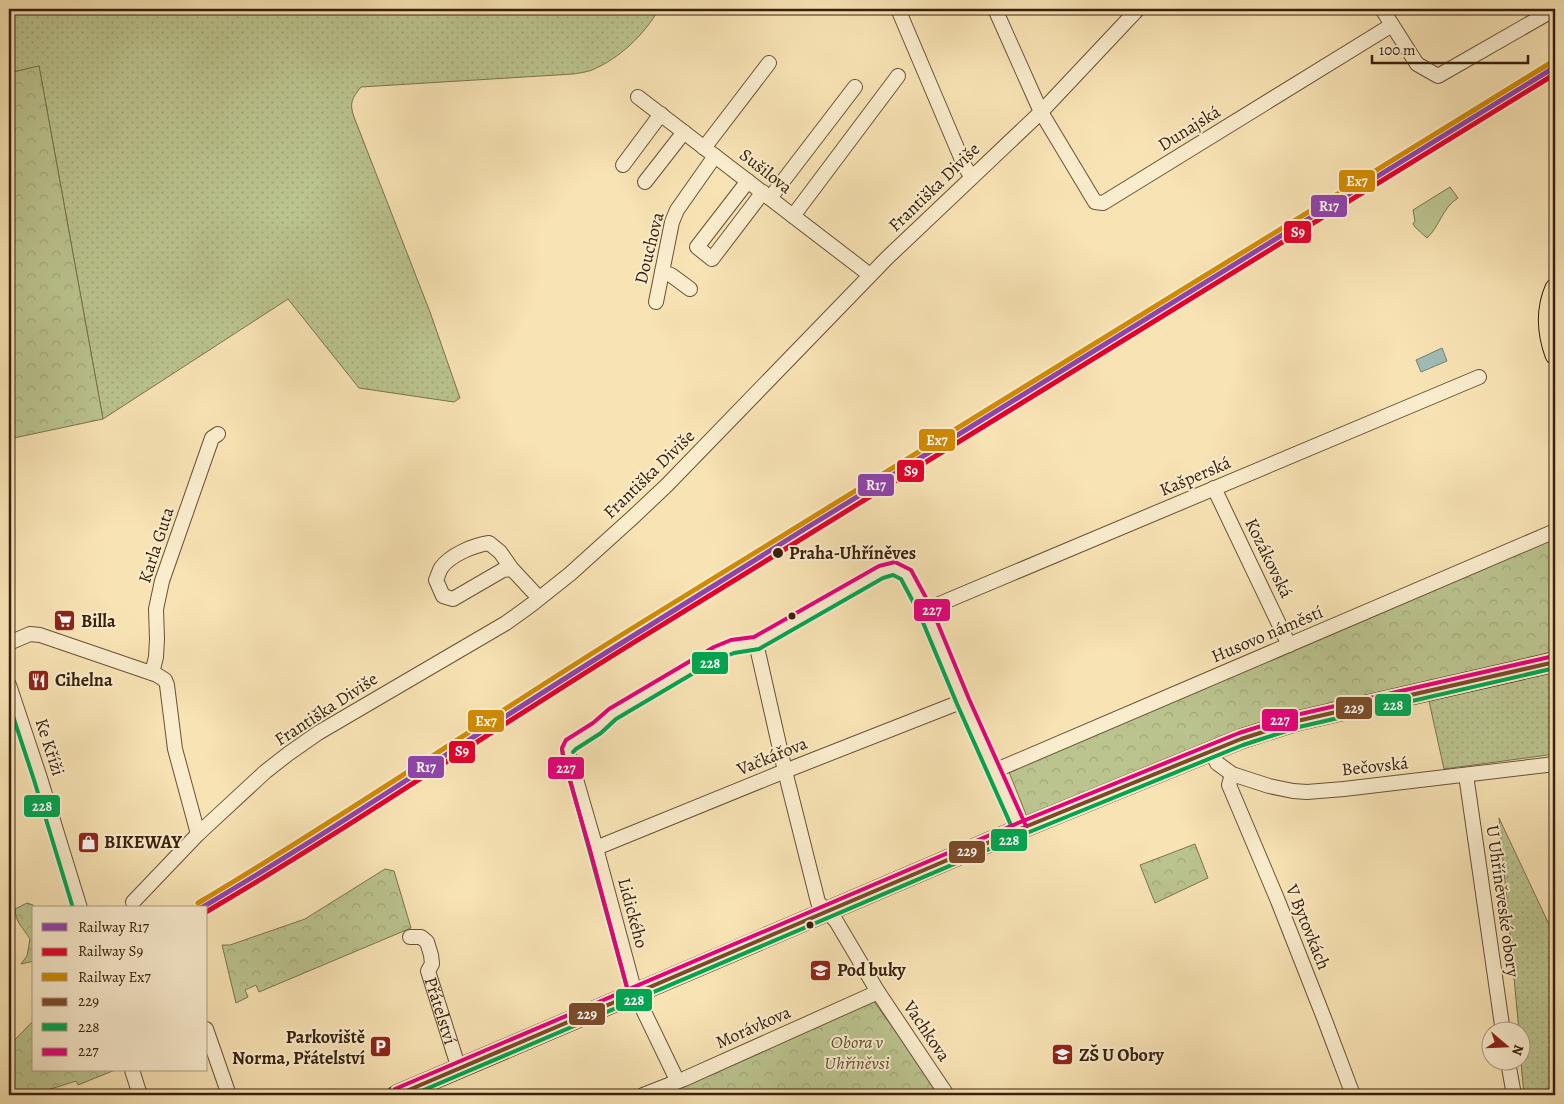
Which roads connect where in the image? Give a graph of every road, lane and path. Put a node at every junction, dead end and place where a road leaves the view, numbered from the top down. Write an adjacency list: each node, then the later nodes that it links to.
1 (898, 9): 16 (street)
2 (995, 9): 11 (street)
3 (1138, 9): 11 (street, Františka Diviše)
4 (1382, 9): 6 (street)
5 (1555, 9): 6 (street)
6 (1392, 25): 11 (street, Dunajská)
7 (769, 63): 14 (street)
8 (898, 76): 20 (street)
9 (855, 87): 19 (street)
10 (638, 97): 12 (street, Sušilova)
11 (1041, 112): 16 (street, Františka Diviše)
12 (661, 114): 13 (street, Sušilova); 15 (street)
13 (684, 132): 14 (street, Sušilova); 18 (street)
14 (710, 152): 17 (street, Sušilova); 21 (street, Douchova)
15 (623, 165)
16 (972, 177): 22 (street, Františka Diviše)
17 (748, 181): 19 (street, Sušilova); 19 (street)
18 (645, 182)
19 (766, 195): 20 (street, Sušilova)
20 (793, 216): 22 (street, Sušilova)
21 (662, 272): 24 (street); 25 (street, Douchova)
22 (870, 275): 32 (street, Františka Diviše)
23 (1555, 288): 26 (main road)
24 (690, 289)
25 (656, 302)
26 (1554, 350)
27 (1479, 376): 29 (street, Kašperská)
28 (218, 434): 38 (street, Karla Guta)
29 (1214, 488): 33 (street, Kašperská); 36 (street, Kozákovská)
30 (1555, 531): 36 (street, Husovo náměstí)
31 (512, 569): 31 (street); 32 (street)
32 (540, 598): 48 (street, Františka Diviše)
33 (925, 610): 35 (street); 40 (street)
34 (9, 643): 38 (street)
35 (756, 643): 43 (street, Vachkova); 49 (street, Lidického)
36 (1289, 645): 44 (street, Husovo náměstí)
37 (1555, 662): 41 (main road, Přátelství)
38 (152, 673): 48 (street)
39 (9, 685): 51 (street, Ke Kříži)
40 (963, 701): 43 (street, Vačkářova); 44 (street)
41 (1212, 751): 45 (street, Bečovská); 47 (main road, Přátelství)
42 (1555, 764): 46 (street, Bečovská)
43 (785, 771): 49 (street, Vačkářova); 52 (street, Vachkova)
44 (994, 771): 47 (street)
45 (1232, 774): 46 (street, Bečovská); 62 (street, V Bytovkách)
46 (1466, 775): 56 (street, U Uhříněveské obory)
47 (1020, 828): 52 (main road, Přátelství)
48 (198, 834): 50 (street, Františka Diviše)
49 (596, 848): 55 (street, Lidického)
50 (133, 902)
51 (79, 906)
52 (827, 911): 54 (street, Vachkova); 55 (main road, Přátelství)
53 (410, 937): 58 (street, Přátelství)
54 (878, 992): 61 (street, Morávkova); 67 (street, Vachkova)
55 (635, 993): 58 (main road, Přátelství); 61 (street, Lidického)
56 (1503, 1022)
57 (208, 1035): 64 (street)
58 (459, 1069): 65 (main road, Přátelství)
59 (133, 1072): 63 (street)
60 (1510, 1072): 68 (street)
61 (677, 1080): 66 (street, Morávkova)
62 (1349, 1094)
63 (140, 1095)
64 (229, 1095)
65 (397, 1095)
66 (643, 1095)
67 (947, 1095)
68 (1514, 1095)

